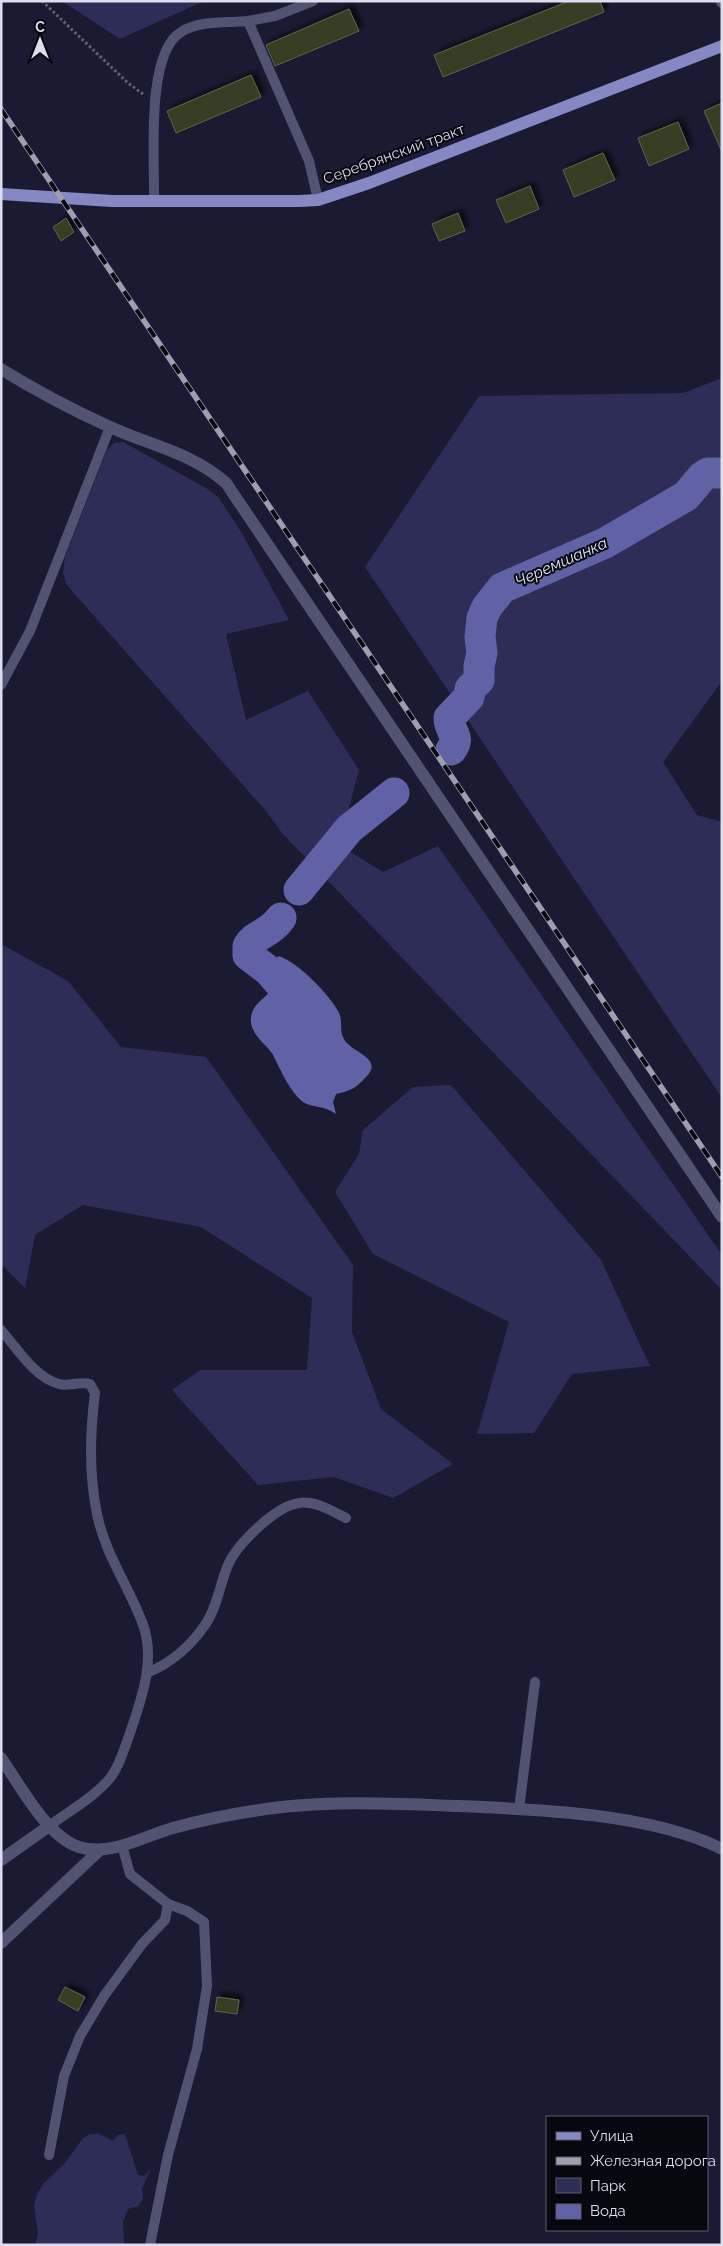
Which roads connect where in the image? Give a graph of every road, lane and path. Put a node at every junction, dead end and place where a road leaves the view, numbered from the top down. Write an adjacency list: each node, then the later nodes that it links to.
1 (42, 1): 5 (path)
2 (313, 1): 3 (lane)
3 (248, 21): 5 (lane); 7 (lane)
4 (722, 46): 7 (main road, Серебрянский тракт)
5 (156, 103): 8 (lane)
6 (1, 194): 8 (main road, Серебрянский тракт)
7 (318, 200): 8 (main road, Серебрянский тракт)
8 (154, 201)
9 (1, 370): 10 (street)
10 (110, 427): 11 (lane); 12 (street)
11 (1, 684)
12 (722, 1217)
13 (1, 1330): 15 (lane)
14 (346, 1518): 15 (lane)
15 (147, 1673): 19 (lane)
16 (535, 1682): 18 (lane)
17 (1, 1758): 19 (street)
18 (519, 1809): 20 (street); 22 (street)
19 (49, 1826): 21 (street); 23 (street)
20 (122, 1845): 21 (street); 24 (lane)
21 (101, 1849): 25 (street)
22 (722, 1849)
23 (1, 1860)
24 (168, 1904): 26 (lane); 27 (lane)
25 (1, 1943)
26 (49, 2155)
27 (150, 2245)

